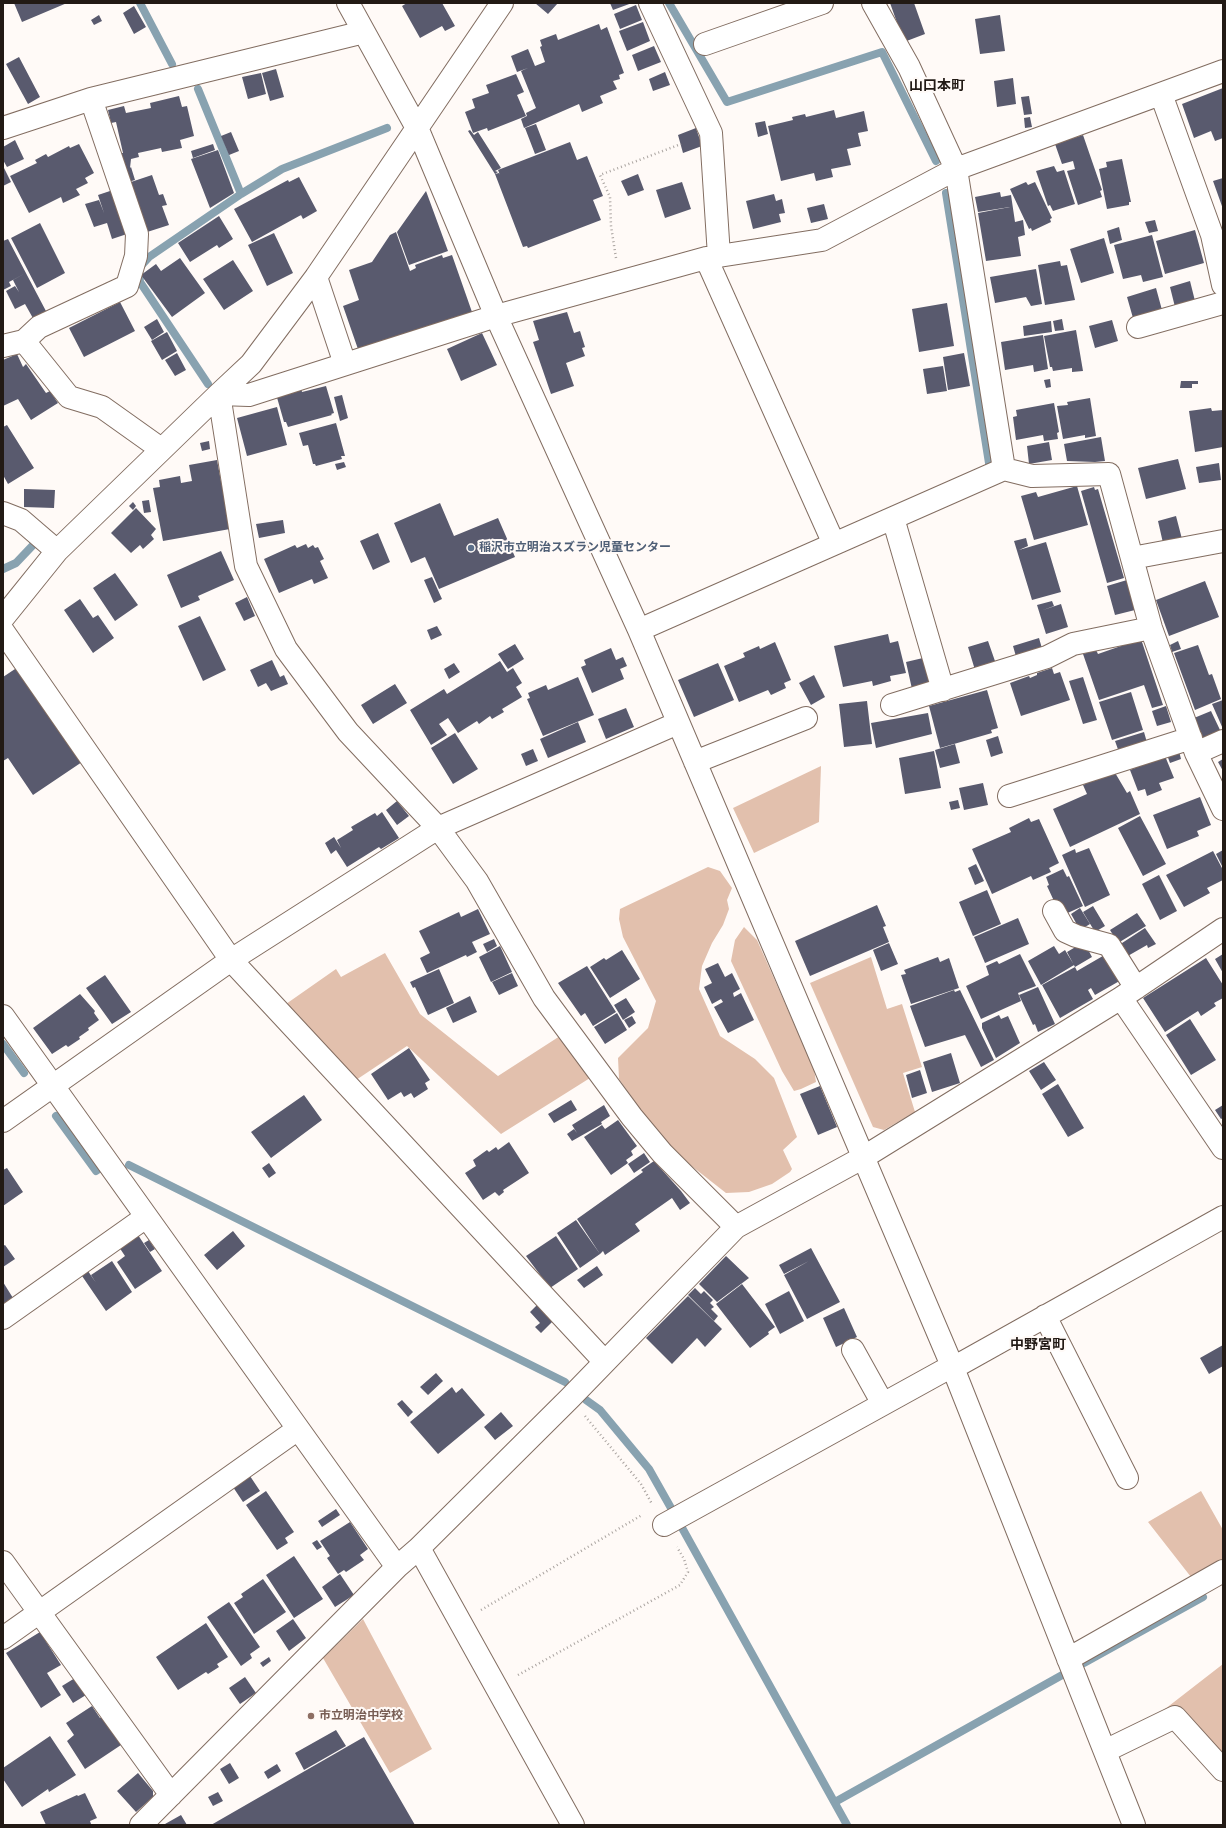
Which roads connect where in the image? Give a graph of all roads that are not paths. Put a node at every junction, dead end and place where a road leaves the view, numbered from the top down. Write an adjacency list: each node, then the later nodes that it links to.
1 (348, 3): 6 (street)
2 (502, 3): 12 (street)
3 (650, 3): 14 (street)
4 (822, 3): 7 (street)
5 (873, 3): 13 (street)
6 (364, 32): 10 (street); 12 (street)
7 (705, 44)
8 (1223, 71): 9 (street)
9 (1161, 94): 13 (street); 16 (street)
10 (90, 99): 11 (street); 20 (street)
11 (3, 128)
12 (418, 130): 15 (street); 18 (street)
13 (956, 169): 14 (street); 25 (street)
14 (712, 257): 18 (street); 29 (street)
15 (316, 278): 22 (street); 23 (street)
16 (1223, 285)
17 (1223, 303): 19 (street)
18 (496, 316): 22 (street); 34 (street)
19 (1138, 327)
20 (24, 341): 21 (street); 24 (street)
21 (3, 346)
22 (345, 364): 23 (street)
23 (218, 394): 24 (street); 45 (street)
24 (161, 449): 30 (street)
25 (1004, 469): 27 (street); 31 (street)
26 (3, 513): 30 (street)
27 (892, 518): 29 (street); 36 (street)
28 (1223, 541): 31 (street)
29 (834, 544): 34 (street)
30 (57, 551): 32 (street)
31 (1132, 558): 33 (street)
32 (3, 618)
33 (1151, 628): 36 (street); 41 (street)
34 (638, 630): 39 (street)
35 (3, 631): 48 (street)
36 (943, 690): 37 (street)
37 (892, 704)
38 (806, 718): 42 (street)
39 (678, 723): 42 (street); 45 (street)
40 (1223, 741): 41 (street)
41 (1193, 746): 43 (street); 44 (street)
42 (695, 762): 54 (street)
43 (1008, 796)
44 (1223, 809)
45 (438, 828): 48 (street); 57 (street)
46 (1054, 911): 49 (street)
47 (1223, 929): 49 (street)
48 (231, 960): 51 (street); 61 (street)
49 (1128, 993): 53 (street); 54 (street)
50 (3, 1016): 51 (street)
51 (53, 1086): 52 (street); 55 (street)
52 (3, 1121)
53 (1223, 1148)
54 (864, 1157): 57 (street); 62 (street)
55 (146, 1217): 59 (street); 64 (street)
56 (1223, 1217): 58 (street)
57 (736, 1227): 61 (street)
58 (1046, 1316): 62 (street); 65 (street)
59 (3, 1318)
60 (853, 1350): 63 (street)
61 (605, 1362): 67 (street)
62 (952, 1367): 63 (street); 73 (street)
63 (883, 1404): 66 (street)
64 (298, 1429): 69 (street); 71 (street)
65 (1127, 1478)
66 (659, 1516)
67 (419, 1548): 69 (street); 78 (street)
68 (3, 1562): 71 (street)
69 (397, 1567): 76 (street)
70 (1220, 1580): 73 (street)
71 (40, 1612): 72 (street); 76 (street)
72 (3, 1638)
73 (1068, 1659): 74 (street)
74 (1105, 1751): 75 (street); 79 (street)
75 (1223, 1770)
76 (171, 1795): 77 (street)
77 (141, 1825)
78 (573, 1825)
79 (1134, 1825)

